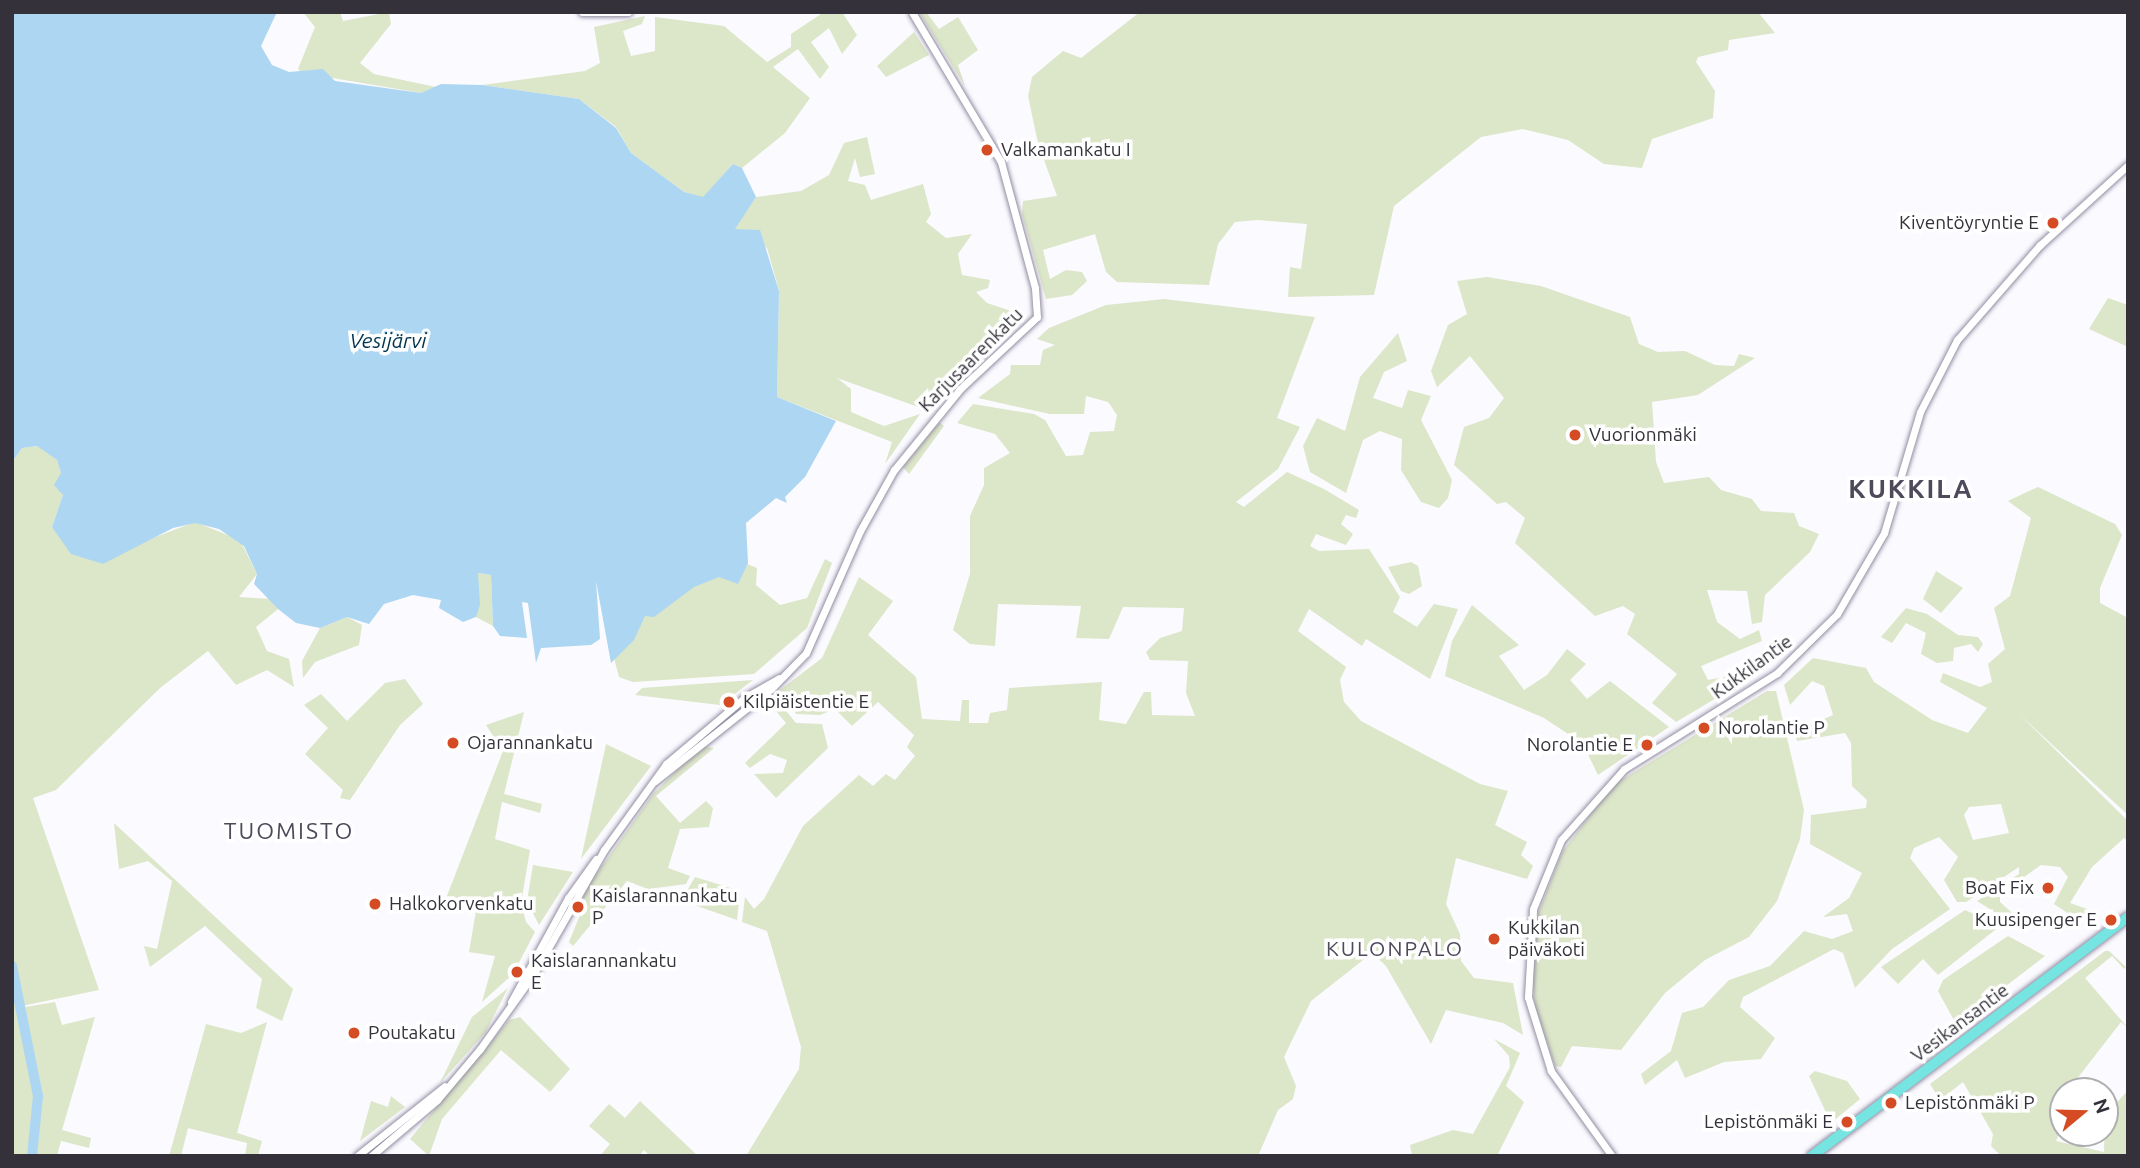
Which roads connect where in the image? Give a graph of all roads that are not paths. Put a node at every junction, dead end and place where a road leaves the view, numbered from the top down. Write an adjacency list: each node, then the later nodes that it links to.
1 (582, 12): 2 (street)
2 (628, 12)
3 (912, 12): 6 (street, Karjusaarenkatu)
4 (2128, 165): 9 (street, Kukkilantie)
5 (2128, 918): 10 (highway, Vesikansantie)
6 (456, 1077): 7 (street, Karjusaarenkatu); 8 (street, Karjusaarenkatu)
7 (357, 1156)
8 (371, 1156)
9 (1612, 1156)
10 (1812, 1156)

